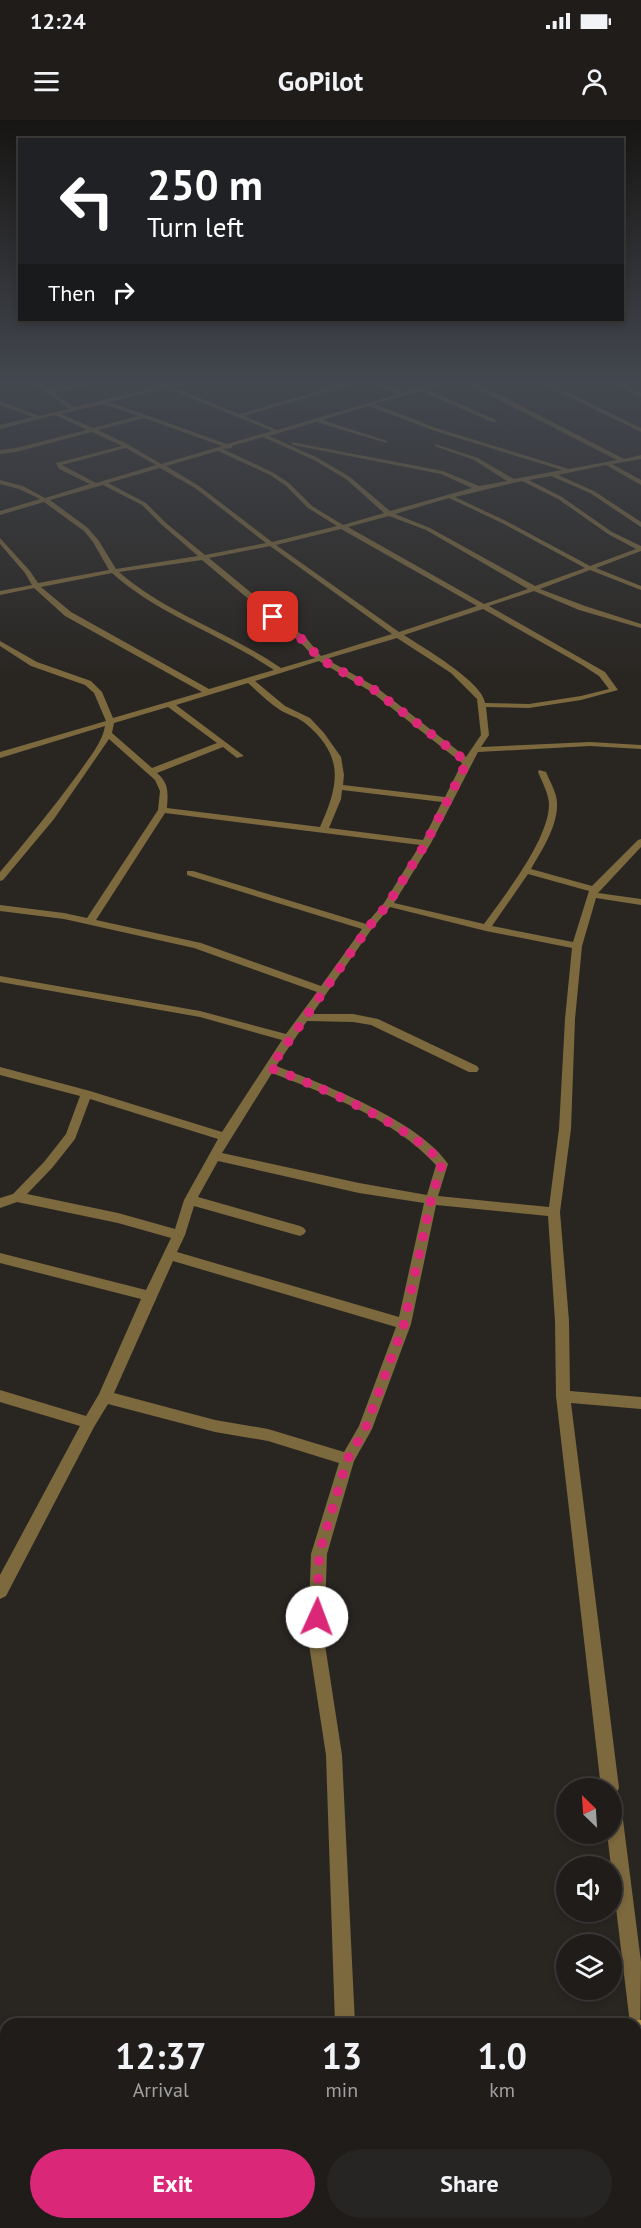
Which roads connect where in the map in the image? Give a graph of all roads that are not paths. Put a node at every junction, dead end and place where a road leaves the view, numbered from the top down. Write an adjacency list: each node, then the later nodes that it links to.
1 (85, 479): 14 (street)
2 (112, 479): 13 (street)
3 (184, 479): 23 (street)
4 (280, 479): 21 (street)
5 (350, 479): 19 (street)
6 (459, 479): 15 (street)
7 (509, 479): 11 (street)
8 (520, 479): 11 (street)
9 (522, 479): 24 (street)
10 (564, 479): 20 (street)
11 (512, 481): 15 (street)
12 (0, 482): 17 (street)
13 (102, 482): 14 (street); 25 (street)
14 (94, 484): 17 (street)
15 (478, 488): 16 (street)
16 (449, 496): 19 (street); 26 (street)
17 (43, 501): 18 (street); 27 (street)
18 (0, 513)
19 (388, 513): 21 (street); 30 (street)
20 (641, 525)
21 (342, 527): 23 (street); 32 (street)
22 (0, 540): 28 (street)
23 (271, 544): 25 (street); 34 (street)
24 (641, 549): 26 (street)
25 (206, 557): 27 (street); 36 (street)
26 (590, 568): 29 (street); 30 (street)
27 (113, 571): 28 (street); 37 (street)
28 (37, 587): 31 (street); 39 (street)
29 (641, 588)
30 (534, 589): 32 (street); 33 (street)
31 (0, 593)
32 (480, 606): 34 (street); 41 (street)
33 (641, 626)
34 (398, 635): 36 (street); 41 (street)
35 (0, 643): 42 (street)
36 (320, 659): 37 (street); 49 (street)
37 (280, 671): 38 (street)
38 (249, 681): 39 (street); 52 (street)
39 (208, 692): 40 (street)
40 (171, 705): 42 (street); 44 (street)
41 (482, 705): 46 (street)
42 (110, 722): 43 (street); 47 (street)
43 (108, 734): 50 (street); 60 (street)
44 (223, 744): 48 (street); 50 (street)
45 (641, 747): 46 (street)
46 (475, 750): 49 (street)
47 (0, 755)
48 (240, 756)
49 (467, 762): 53 (street)
50 (153, 771): 54 (street)
51 (542, 772): 58 (street)
52 (339, 787): 53 (street); 55 (street)
53 (450, 800): 57 (street)
54 (162, 810): 55 (street); 65 (street)
55 (324, 829): 57 (street)
56 (641, 842): 61 (street)
57 (426, 843): 63 (street)
58 (525, 870): 61 (street); 67 (street)
59 (190, 873): 66 (street)
60 (0, 878)
61 (593, 892): 62 (street); 68 (street)
62 (641, 902)
63 (388, 904): 66 (street); 67 (street)
64 (0, 908): 65 (street)
65 (90, 921): 70 (street)
66 (368, 928): 70 (street)
67 (486, 928): 68 (street)
68 (577, 946): 83 (street)
69 (0, 979): 72 (street)
70 (324, 991): 71 (street)
71 (305, 1017): 72 (street); 74 (street)
72 (289, 1038): 73 (street)
73 (270, 1068): 77 (street); 81 (street)
74 (473, 1069)
75 (0, 1071): 76 (street)
76 (86, 1094): 77 (street); 79 (street)
77 (225, 1137): 78 (street)
78 (215, 1156): 80 (street); 81 (street)
79 (18, 1197): 82 (street); 85 (street)
80 (190, 1200): 84 (street); 85 (street)
81 (431, 1200): 83 (street); 89 (street)
82 (0, 1203)
83 (554, 1212): 91 (street)
84 (300, 1231)
85 (178, 1235): 86 (street)
86 (169, 1255): 88 (street); 89 (street)
87 (0, 1258): 88 (street)
88 (148, 1296): 92 (street)
89 (404, 1324): 95 (street)
90 (0, 1396): 94 (street)
91 (562, 1396): 93 (street); 97 (street)
92 (105, 1397): 94 (street); 95 (street)
93 (641, 1403)
94 (89, 1423): 96 (street)
95 (347, 1460): 99 (street)
96 (3, 1581)
97 (609, 1778)
98 (617, 1844): 100 (street)
99 (345, 2018)
100 (638, 2018)

